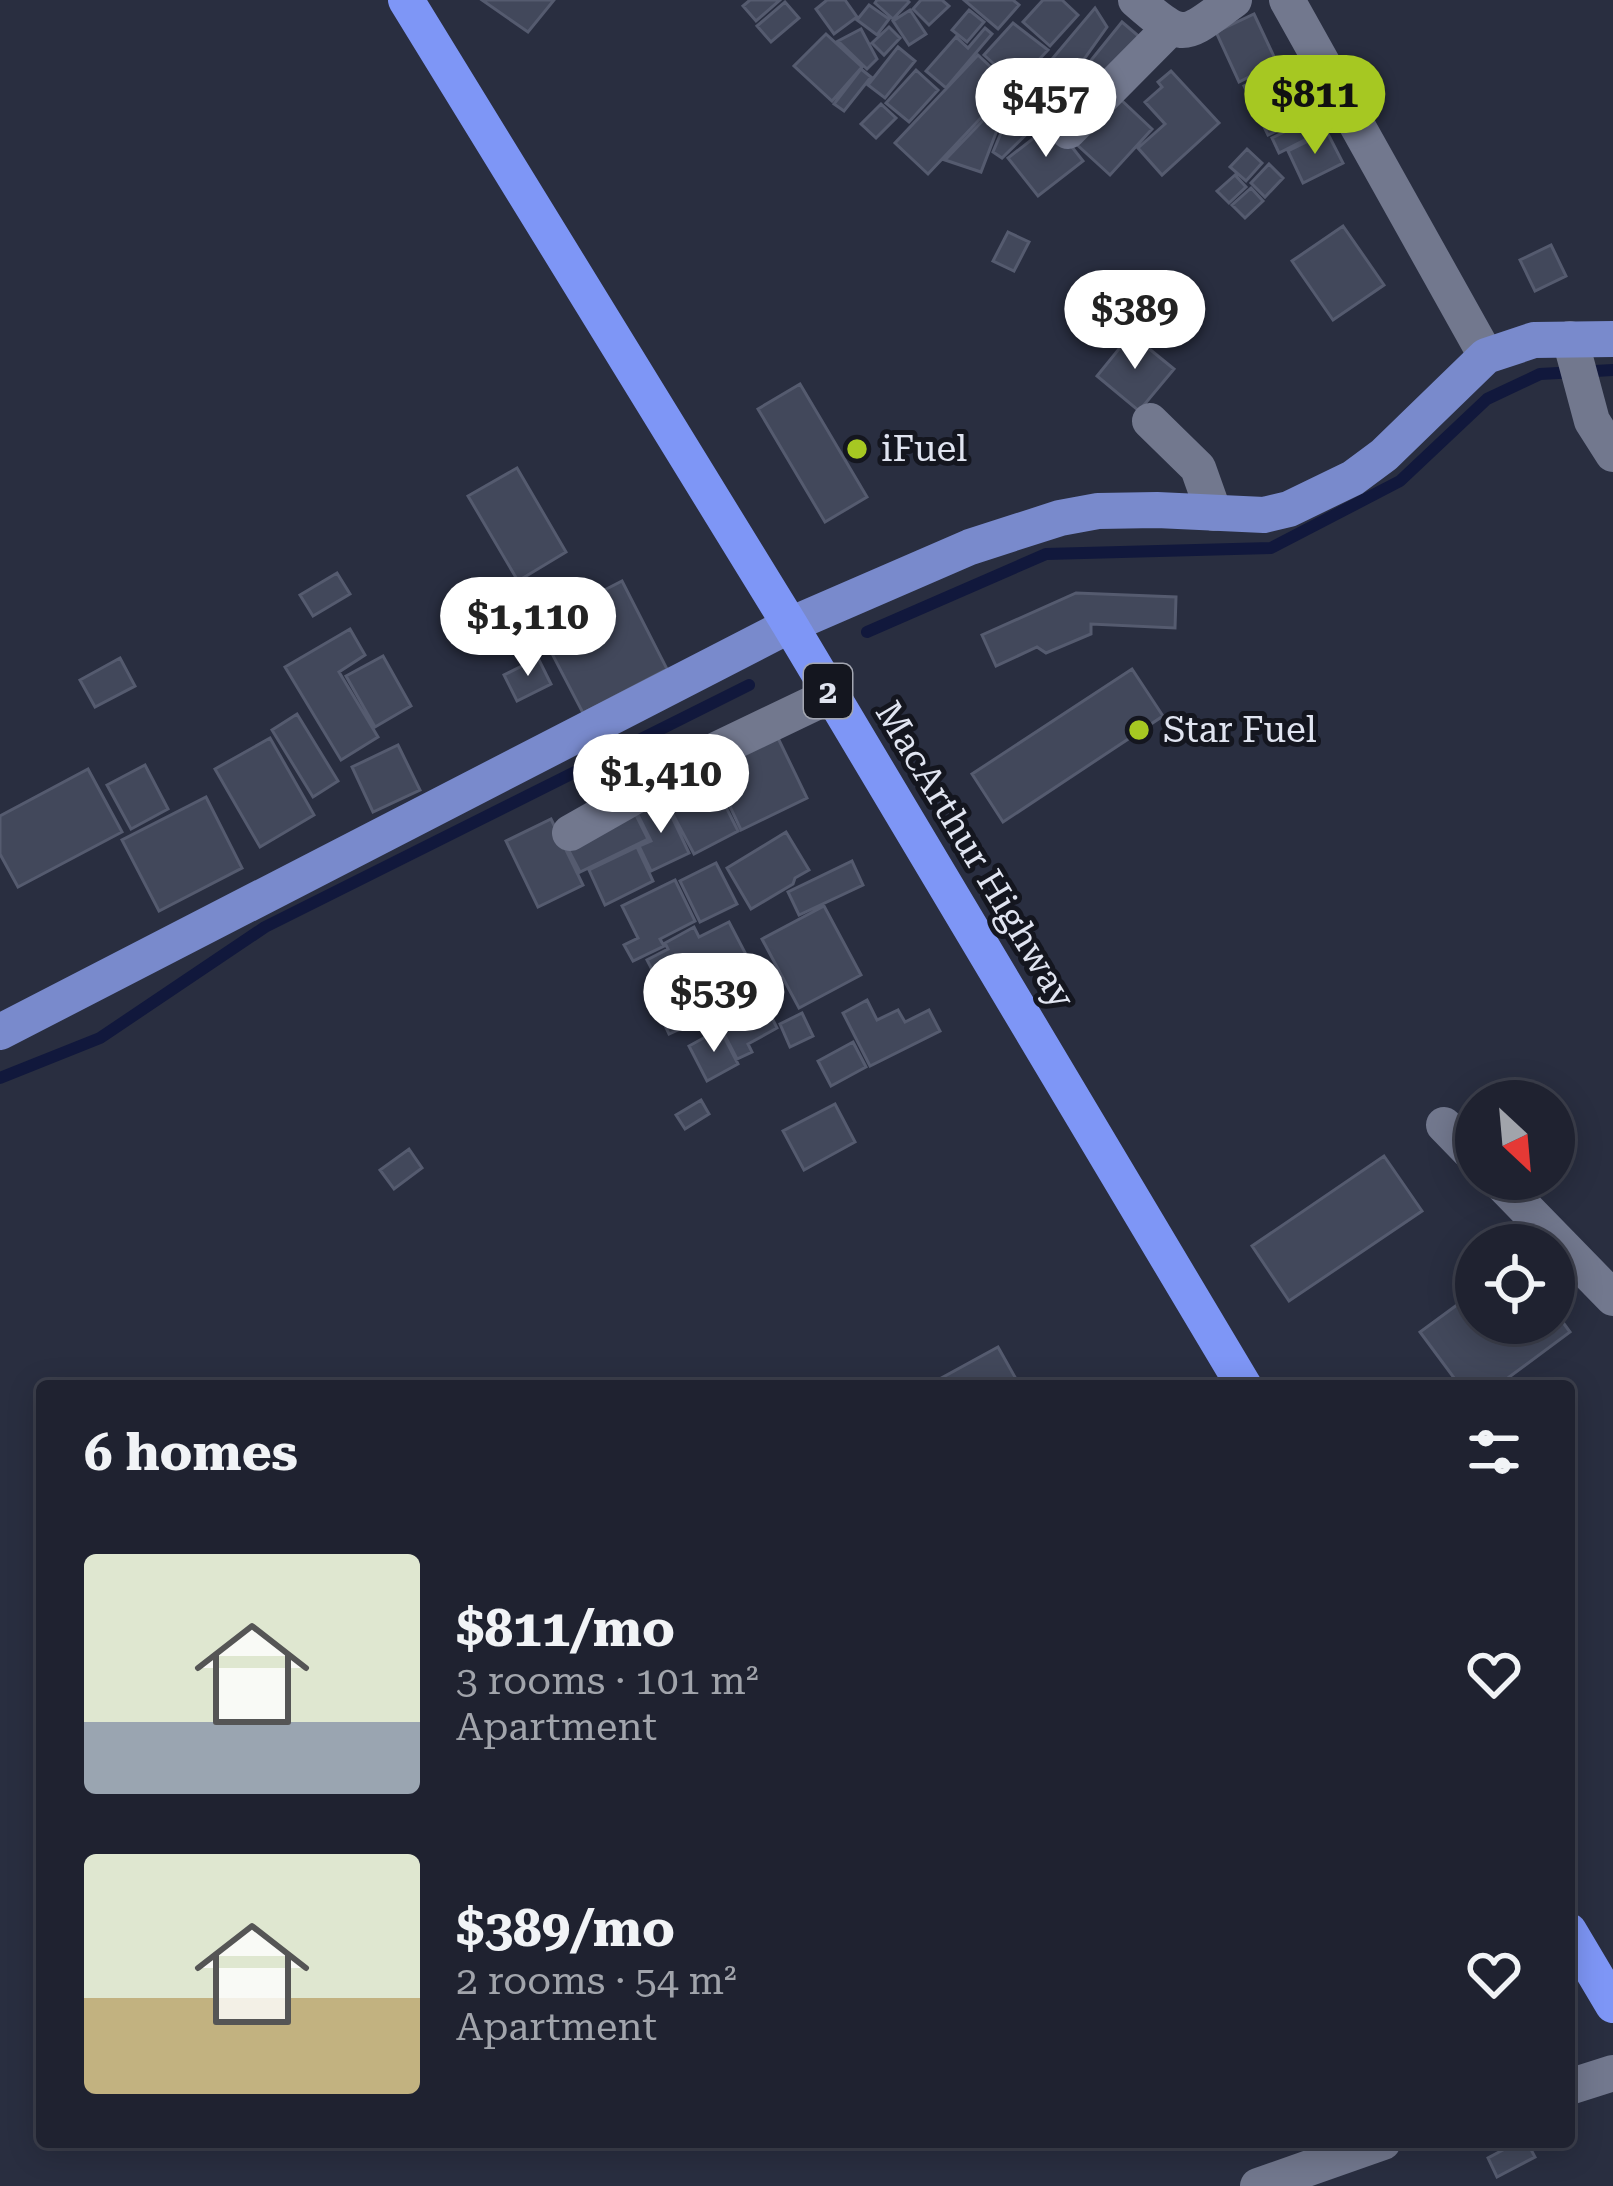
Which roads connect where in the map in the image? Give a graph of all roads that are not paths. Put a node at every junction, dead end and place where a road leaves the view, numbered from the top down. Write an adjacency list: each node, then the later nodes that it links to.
1 (406, 0): 13 (highway, MacArthur Highway / 2)
2 (1136, 0): 5 (street)
3 (1234, 0): 5 (street)
4 (1288, 0): 8 (street)
5 (1169, 29): 6 (street)
6 (1068, 131)
7 (1613, 339): 9 (main road)
8 (1486, 356): 9 (main road); 12 (main road)
9 (1575, 360): 11 (street)
10 (1150, 421): 12 (street)
11 (1613, 454)
12 (1214, 514): 13 (main road)
13 (790, 625): 14 (highway, MacArthur Highway / 2); 16 (main road)
14 (831, 695): 15 (street); 21 (highway, MacArthur Highway / 2)
15 (570, 833)
16 (0, 1032)
17 (1444, 1125): 18 (street)
18 (1455, 1136)
19 (1517, 1200): 20 (street)
20 (1613, 1298)
21 (1240, 1380)
22 (1575, 1941): 23 (highway)
23 (1613, 2005)
24 (1613, 2073): 25 (street)
25 (1575, 2085)
26 (1366, 2148): 27 (street)
27 (1258, 2186)

